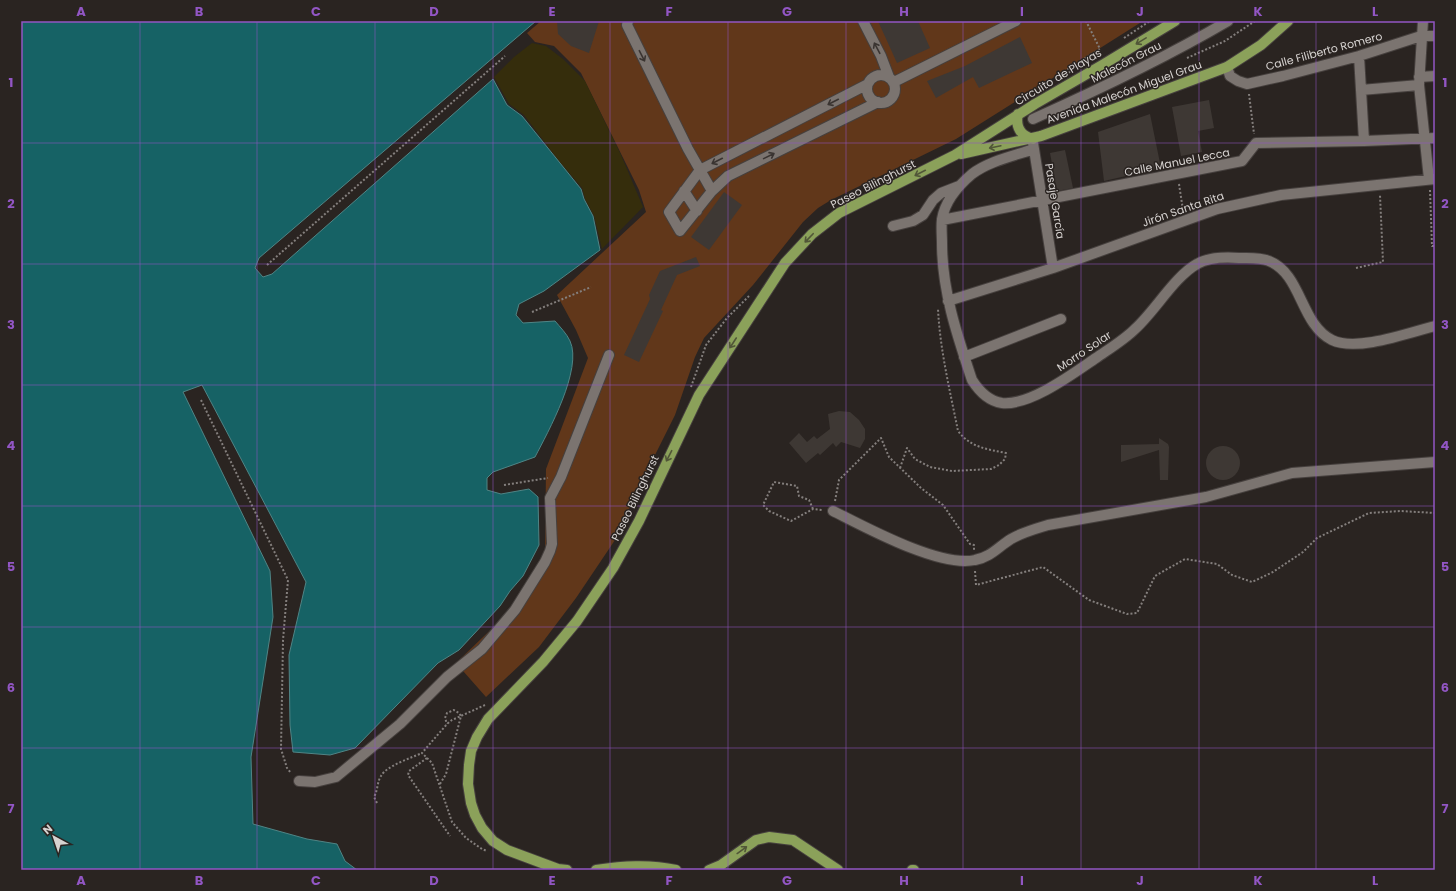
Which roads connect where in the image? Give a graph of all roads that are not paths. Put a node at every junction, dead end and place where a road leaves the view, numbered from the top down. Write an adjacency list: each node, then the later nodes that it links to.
1 (628, 21): 25 (street, one-way to 25)
2 (863, 21): 13 (street, one-way to 2)
3 (1016, 21): 13 (street)
4 (1175, 21): 18 (main road, Circuito de Playas, one-way to 18)
5 (1228, 21): 19 (street, Malecón Grau)
6 (1288, 21): 11 (main road, Avenida Malecón Miguel Grau)
7 (1423, 21): 8 (street)
8 (1421, 36): 9 (street, Calle Filiberto Romero); 10 (street, Calle Filiberto Romero); 14 (street)
9 (1435, 36)
10 (1359, 56): 11 (street, Calle Filiberto Romero); 16 (street)
11 (1227, 67): 20 (main road, Avenida Malecón Miguel Grau)
12 (1435, 76): 14 (street)
13 (891, 79): 15 (street); 17 (street)
14 (1419, 81): 16 (street); 21 (street)
15 (868, 84): 17 (street); 25 (street, one-way to 25)
16 (1361, 90): 22 (street)
17 (878, 102): 29 (street, one-way to 17)
18 (1018, 114): 20 (main road); 24 (main road, Circuito de Playas)
19 (1033, 119)
20 (1033, 139): 23 (street, Pasaje García); 24 (main road, Avenida Malecón Miguel Grau, one-way to 24)
21 (1430, 139): 22 (street); 26 (street)
22 (1364, 142): 30 (street, Calle Manuel Lecca)
23 (1034, 149): 27 (street, Morro Solar); 30 (street, Pasaje García)
24 (955, 155): 43 (main road, Paseo Bilinghurst, one-way to 43)
25 (700, 170): 28 (street); 29 (street)
26 (1432, 179): 34 (street, Jirón Santa Rita)
27 (960, 185): 32 (street, Morro Solar); 33 (street)
28 (684, 191): 31 (street); 31 (street)
29 (712, 191): 31 (street)
30 (1042, 200): 32 (street, Calle Manuel Lecca); 34 (street, Pasaje García)
31 (697, 211)
32 (942, 220): 35 (street, Morro Solar)
33 (893, 226)
34 (1053, 268): 35 (street, Jirón Santa Rita)
35 (943, 302): 39 (street, Morro Solar)
36 (1061, 319): 39 (street)
37 (1435, 326): 39 (street, Morro Solar)
38 (609, 355): 42 (street)
39 (964, 357)
40 (1435, 462): 41 (street)
41 (833, 511)
42 (299, 781)
43 (567, 870)
44 (596, 870): 45 (main road)
45 (676, 870)
46 (709, 870): 47 (main road, one-way to 47)
47 (838, 870)

